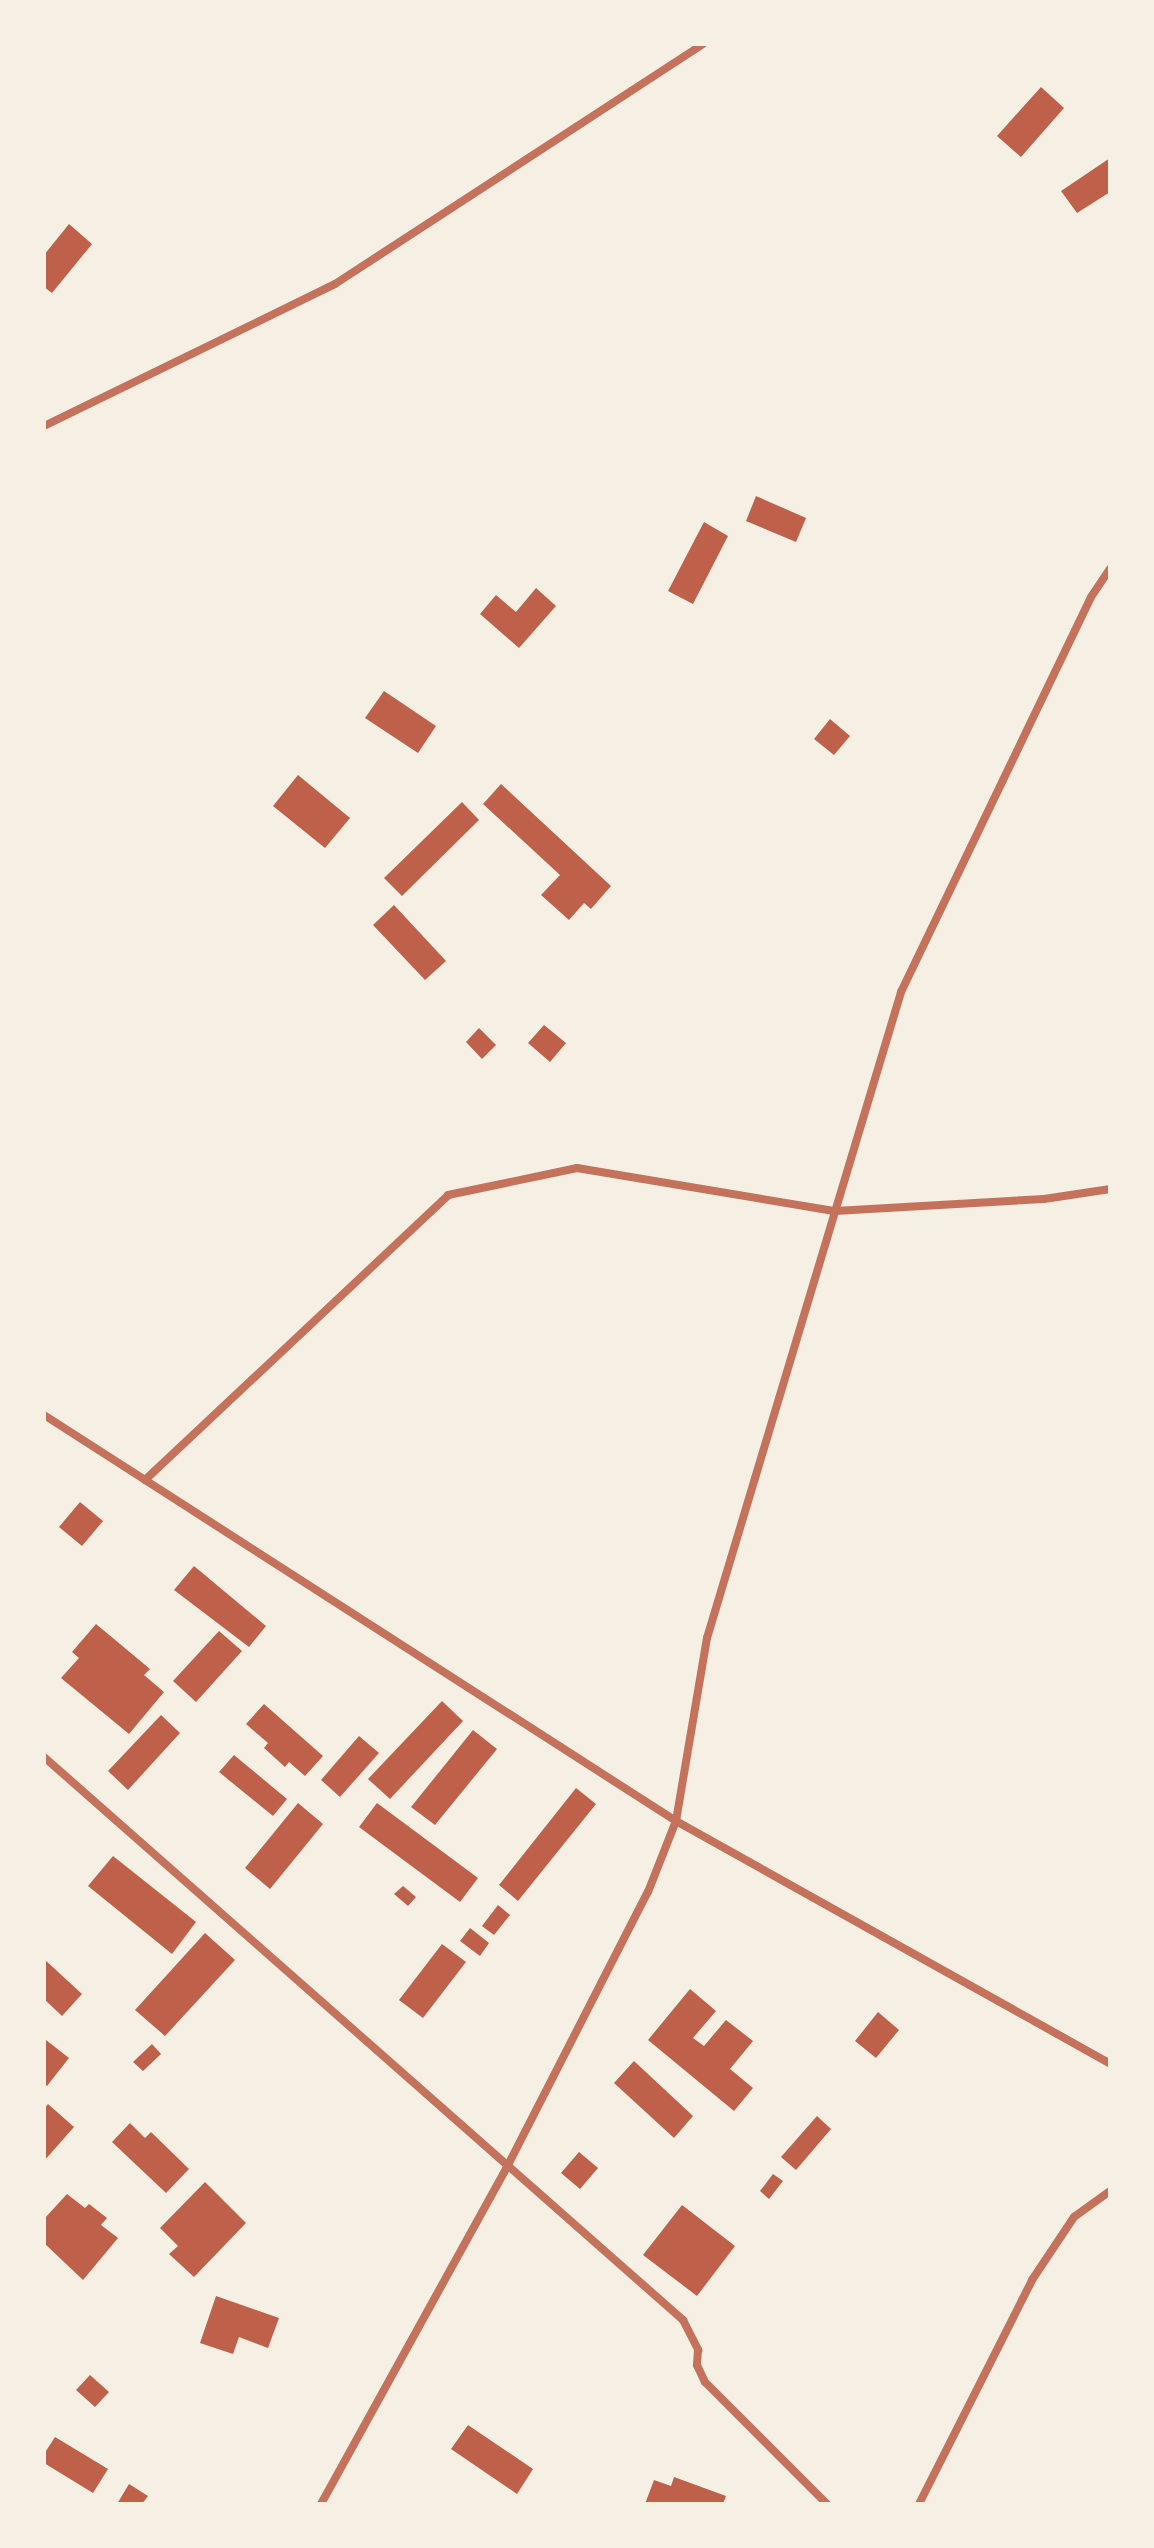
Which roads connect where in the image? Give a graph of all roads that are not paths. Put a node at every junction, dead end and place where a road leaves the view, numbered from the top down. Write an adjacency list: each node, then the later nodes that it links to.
1 (703, 44): 2 (street)
2 (44, 426)
3 (1110, 569): 5 (street)
4 (1110, 1189): 5 (street)
5 (835, 1211): 7 (street); 9 (street)
6 (44, 1415): 7 (street)
7 (145, 1480): 9 (street)
8 (44, 1757): 11 (street)
9 (676, 1821): 10 (street); 11 (street)
10 (1110, 2064)
11 (507, 2167): 13 (street); 14 (street)
12 (1110, 2191): 15 (street)
13 (321, 2504)
14 (827, 2504)
15 (919, 2504)

